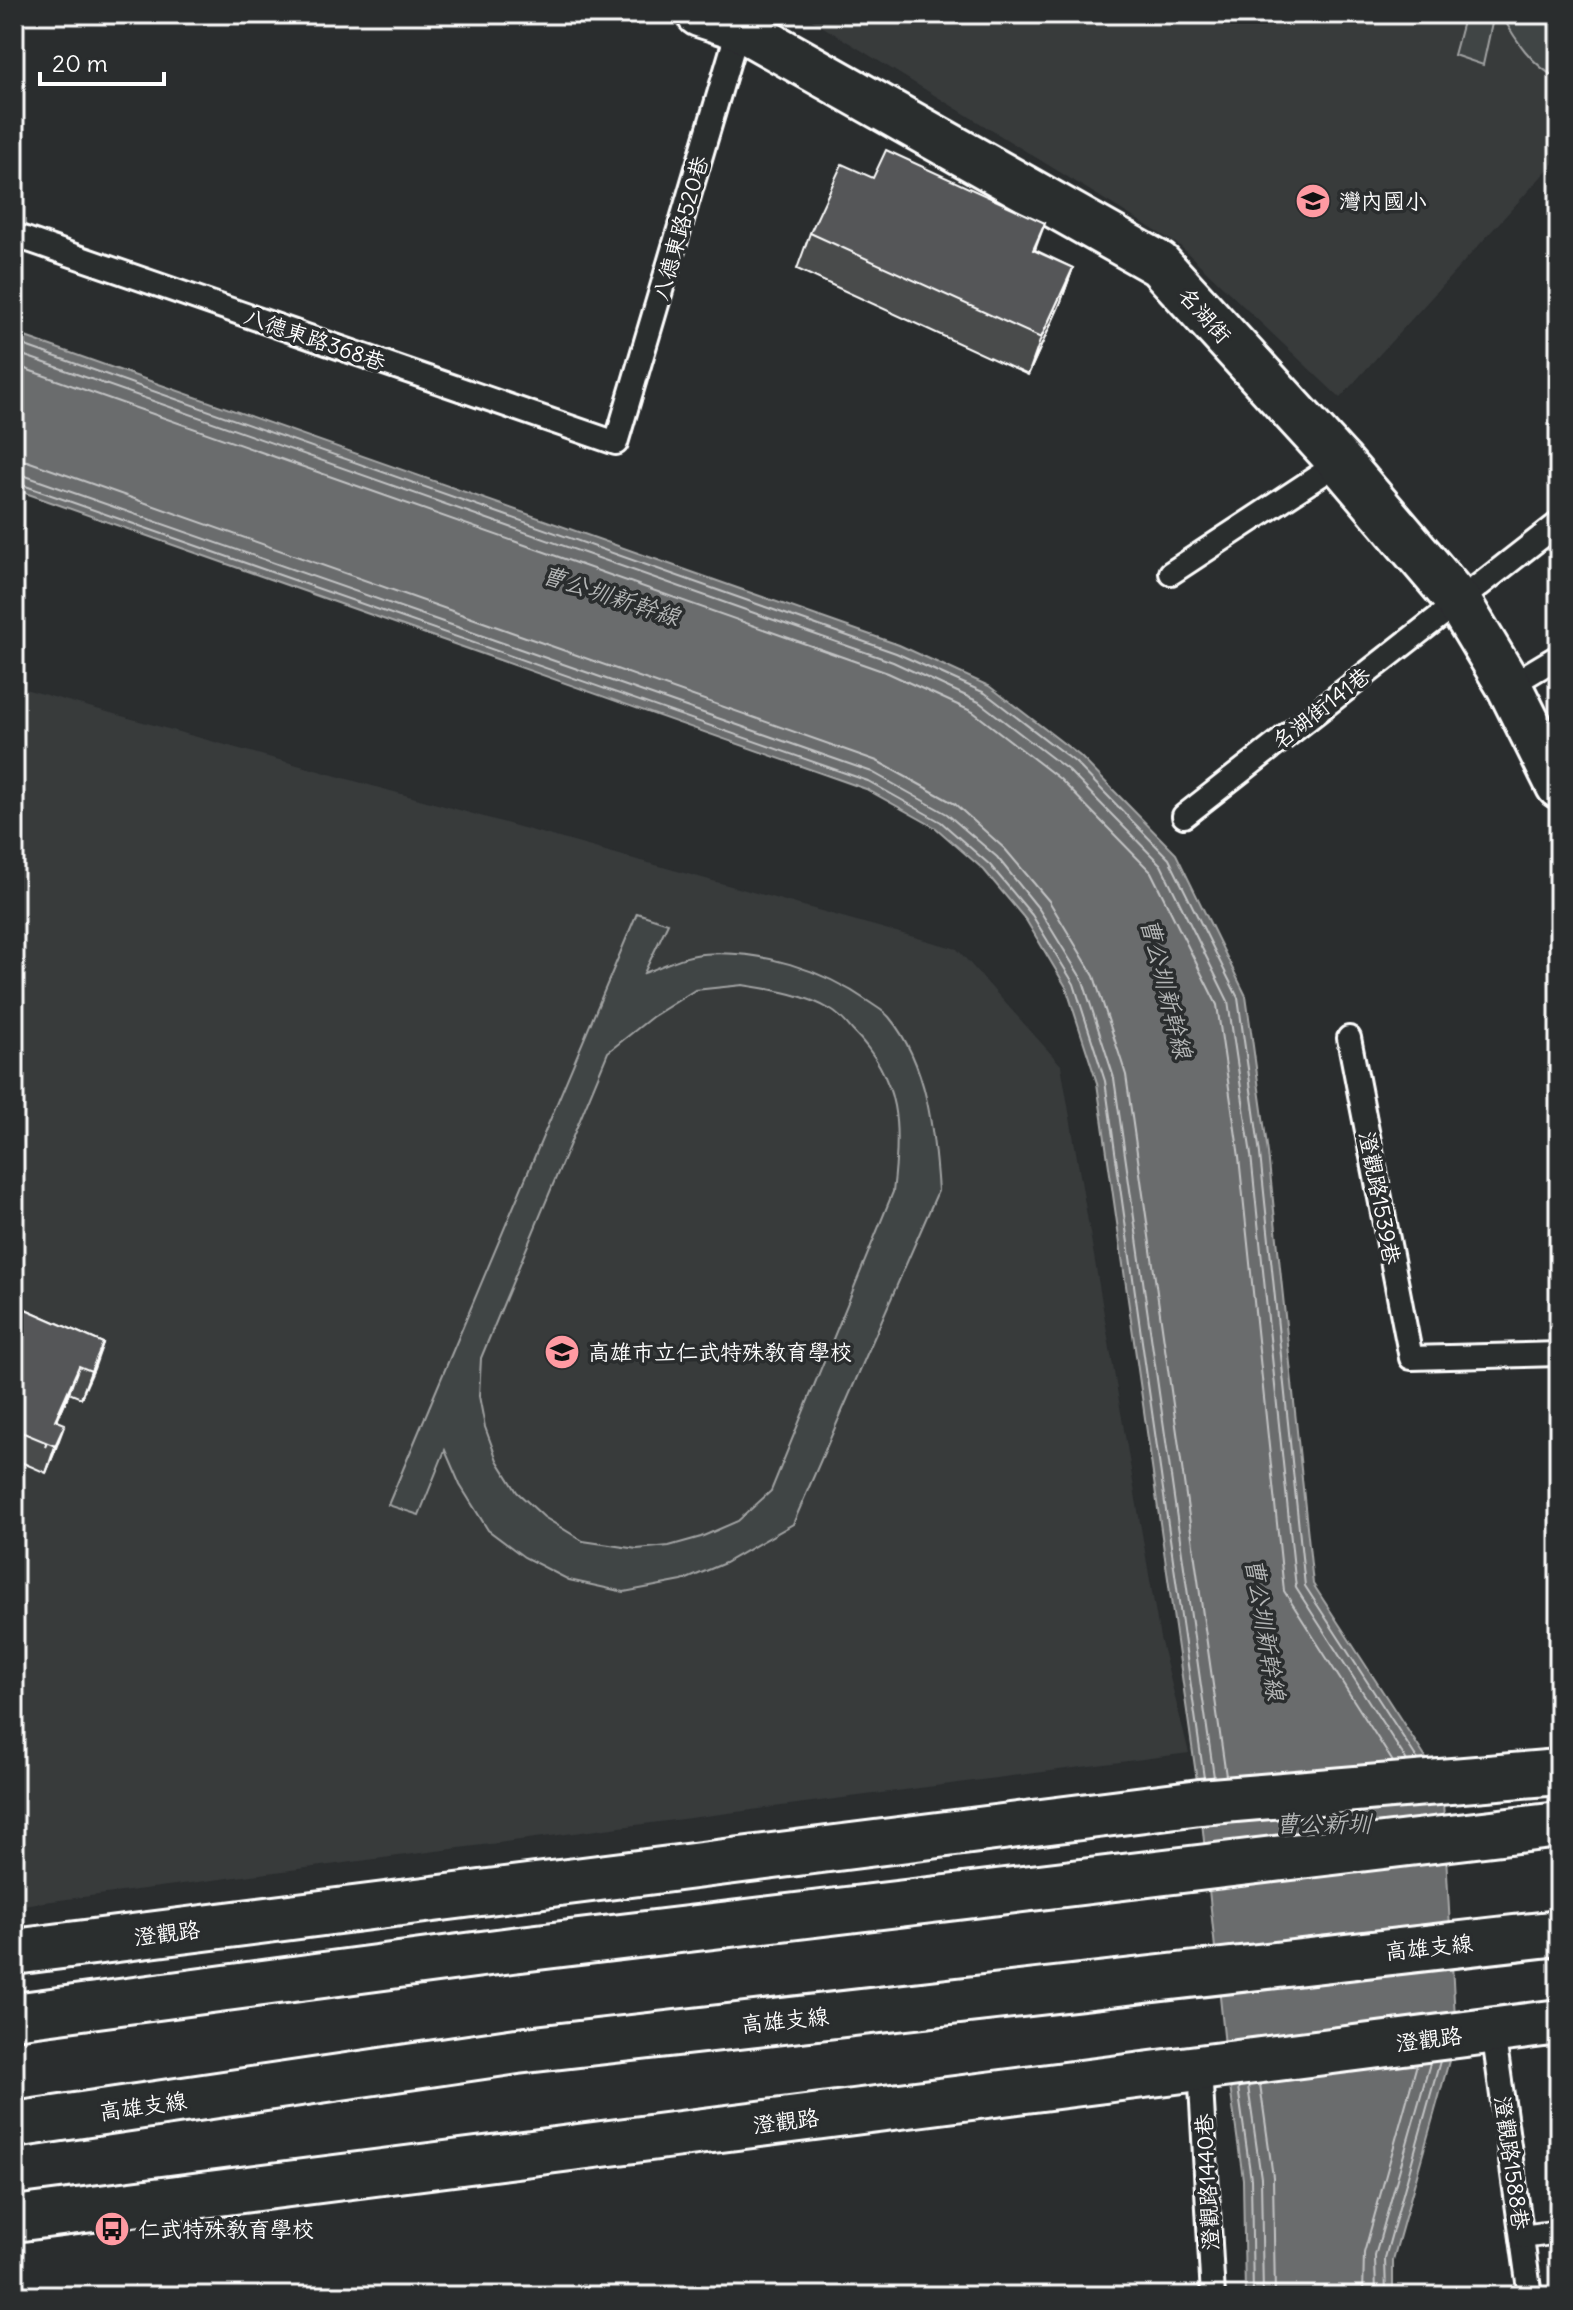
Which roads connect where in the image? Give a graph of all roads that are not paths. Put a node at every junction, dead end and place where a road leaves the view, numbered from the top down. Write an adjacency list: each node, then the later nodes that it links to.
1 (727, 18): 3 (lane, 八德東路520巷); 4 (main road, 名湖街)
2 (14, 235): 3 (lane, 八德東路368巷)
3 (616, 443)
4 (1340, 462): 6 (lane); 7 (main road, 名湖街)
5 (1559, 523): 7 (lane, 名湖街141巷)
6 (1171, 573)
7 (1458, 601): 9 (main road, 名湖街); 11 (lane, 名湖街141巷)
8 (1559, 656): 9 (lane)
9 (1509, 686): 10 (main road, 名湖街)
10 (1557, 777)
11 (1184, 816)
12 (1349, 1038): 13 (lane, 澄觀路1539巷)
13 (1559, 1354)
14 (1559, 1772): 17 (main road, 澄觀路)
15 (1559, 1825): 18 (main road)
16 (1559, 1933): 22 (main road, 高雄支線)
17 (14, 1952)
18 (14, 2016)
19 (1559, 2022): 20 (main road, 澄觀路)
20 (1474, 2033): 21 (main road, 澄觀路); 25 (lane, 澄觀路1588巷)
21 (1214, 2066): 23 (main road, 澄觀路); 26 (lane, 澄觀路1440巷)
22 (14, 2125)
23 (14, 2219)
24 (1559, 2232): 25 (lane)
25 (1522, 2237): 27 (lane, 澄觀路1588巷)
26 (1213, 2296)
27 (1530, 2296)

